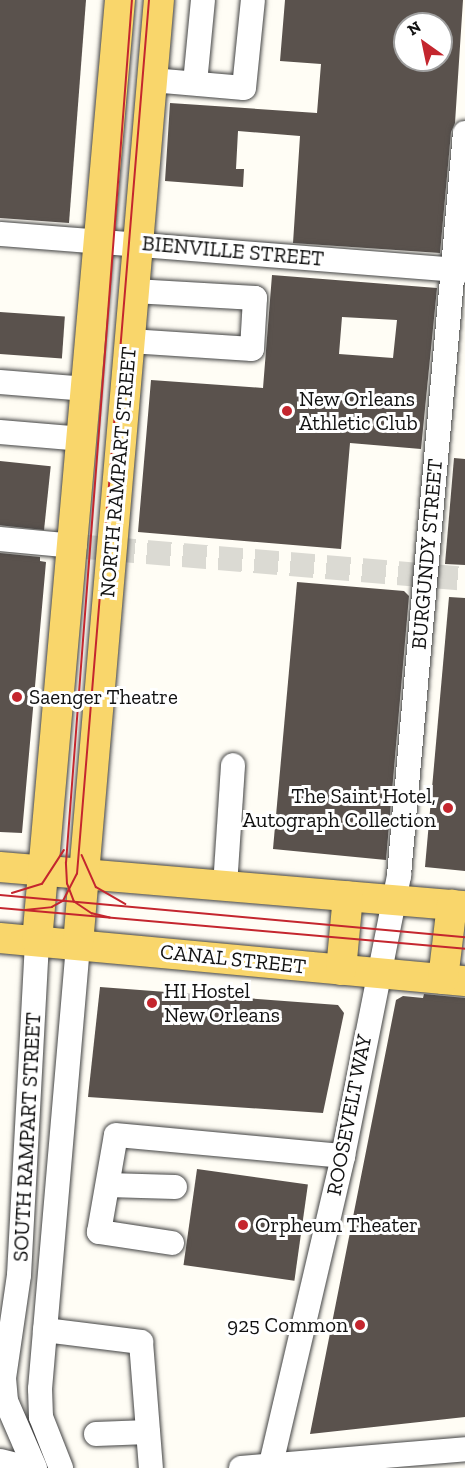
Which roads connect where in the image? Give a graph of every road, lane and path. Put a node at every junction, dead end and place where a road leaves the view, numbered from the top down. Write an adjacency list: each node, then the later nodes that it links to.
1 (120, 0): 9 (main road, NORTH RAMPART STREET)
2 (159, 0): 5 (main road, NORTH RAMPART STREET)
3 (203, 0): 6 (street)
4 (253, 0): 6 (street)
5 (152, 80): 6 (street); 10 (main road, NORTH RAMPART STREET)
6 (195, 83)
7 (465, 133): 11 (street, BURGUNDY STREET)
8 (0, 234): 9 (street, BIENVILLE STREET)
9 (98, 240): 10 (street, BIENVILLE STREET); 15 (main road, NORTH RAMPART STREET)
10 (138, 243): 11 (street, BIENVILLE STREET); 12 (main road, NORTH RAMPART STREET)
11 (459, 270): 26 (street, BURGUNDY STREET)
12 (134, 291): 13 (main road, NORTH RAMPART STREET); 13 (street)
13 (130, 341): 23 (main road, NORTH RAMPART STREET)
14 (0, 382): 15 (street)
15 (87, 389): 17 (main road, NORTH RAMPART STREET)
16 (0, 432): 17 (street)
17 (83, 439): 19 (main road, NORTH RAMPART STREET)
18 (0, 539): 19 (street)
19 (75, 546): 22 (main road, NORTH RAMPART STREET)
20 (233, 765): 24 (street)
21 (0, 867): 22 (main road)
22 (42, 871): 23 (main road); 29 (main road, SOUTH RAMPART STREET)
23 (84, 874): 24 (main road); 30 (main road, NORTH RAMPART STREET)
24 (225, 886): 25 (main road)
25 (348, 896): 26 (main road); 31 (main road)
26 (393, 900): 27 (main road); 32 (street, BURGUNDY STREET)
27 (459, 906): 33 (main road)
28 (0, 938): 29 (main road, CANAL STREET)
29 (37, 941): 30 (main road, CANAL STREET); 34 (street, SOUTH RAMPART STREET)
30 (78, 944): 31 (main road, CANAL STREET); 35 (street, SOUTH RAMPART STREET)
31 (342, 970): 32 (main road, CANAL STREET)
32 (378, 973): 33 (main road, CANAL STREET); 36 (street, ROOSEVELT WAY)
33 (454, 980)
34 (27, 1126): 35 (street); 40 (street, SOUTH RAMPART STREET)
35 (61, 1133): 41 (street, SOUTH RAMPART STREET)
36 (343, 1156): 37 (street); 48 (street, ROOSEVELT WAY)
37 (108, 1185): 38 (street); 39 (street)
38 (175, 1187)
39 (172, 1243)
40 (19, 1275): 41 (street); 43 (street, SOUTH RAMPART STREET)
41 (49, 1280): 42 (street, SOUTH RAMPART STREET)
42 (45, 1330): 44 (street); 51 (street, SOUTH RAMPART STREET)
43 (2, 1384): 50 (street, SOUTH RAMPART STREET)
44 (148, 1432): 45 (street); 52 (street)
45 (96, 1434)
46 (465, 1449): 48 (street)
47 (0, 1461): 49 (street)
48 (270, 1467): 53 (street)
49 (28, 1468)
50 (35, 1468)
51 (61, 1468)
52 (151, 1468)
53 (241, 1468)

